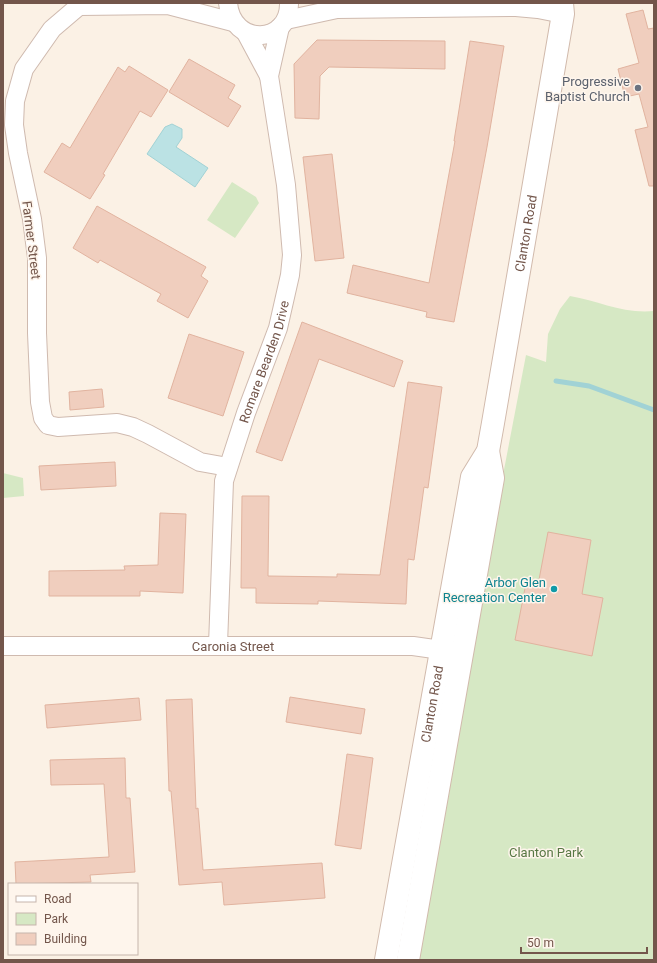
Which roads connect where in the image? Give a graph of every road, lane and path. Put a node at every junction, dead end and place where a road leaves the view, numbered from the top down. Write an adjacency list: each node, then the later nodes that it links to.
1 (228, 3): 7 (street, Romare Bearden Drive)
2 (78, 5): 3 (street, Farmer Street); 10 (street, Farmer Street)
3 (180, 5): 7 (street, Farmer Street)
4 (330, 6): 5 (street); 6 (street)
5 (565, 7): 9 (main road, Clanton Road)
6 (285, 17): 7 (street, Farmer Street); 8 (street, Romare Bearden Drive)
7 (240, 28): 8 (street, Romare Bearden Drive)
8 (269, 76): 10 (street, Romare Bearden Drive)
9 (488, 451): 13 (main road, Clanton Road); 14 (main road, Clanton Road)
10 (228, 466): 11 (street, Romare Bearden Drive)
11 (218, 645): 12 (street, Caronia Street); 13 (street, Caronia Street)
12 (3, 646)
13 (440, 650): 14 (street, Caronia Street); 15 (main road, Clanton Road)
14 (462, 653): 16 (main road, Clanton Road)
15 (386, 960)
16 (408, 960)

